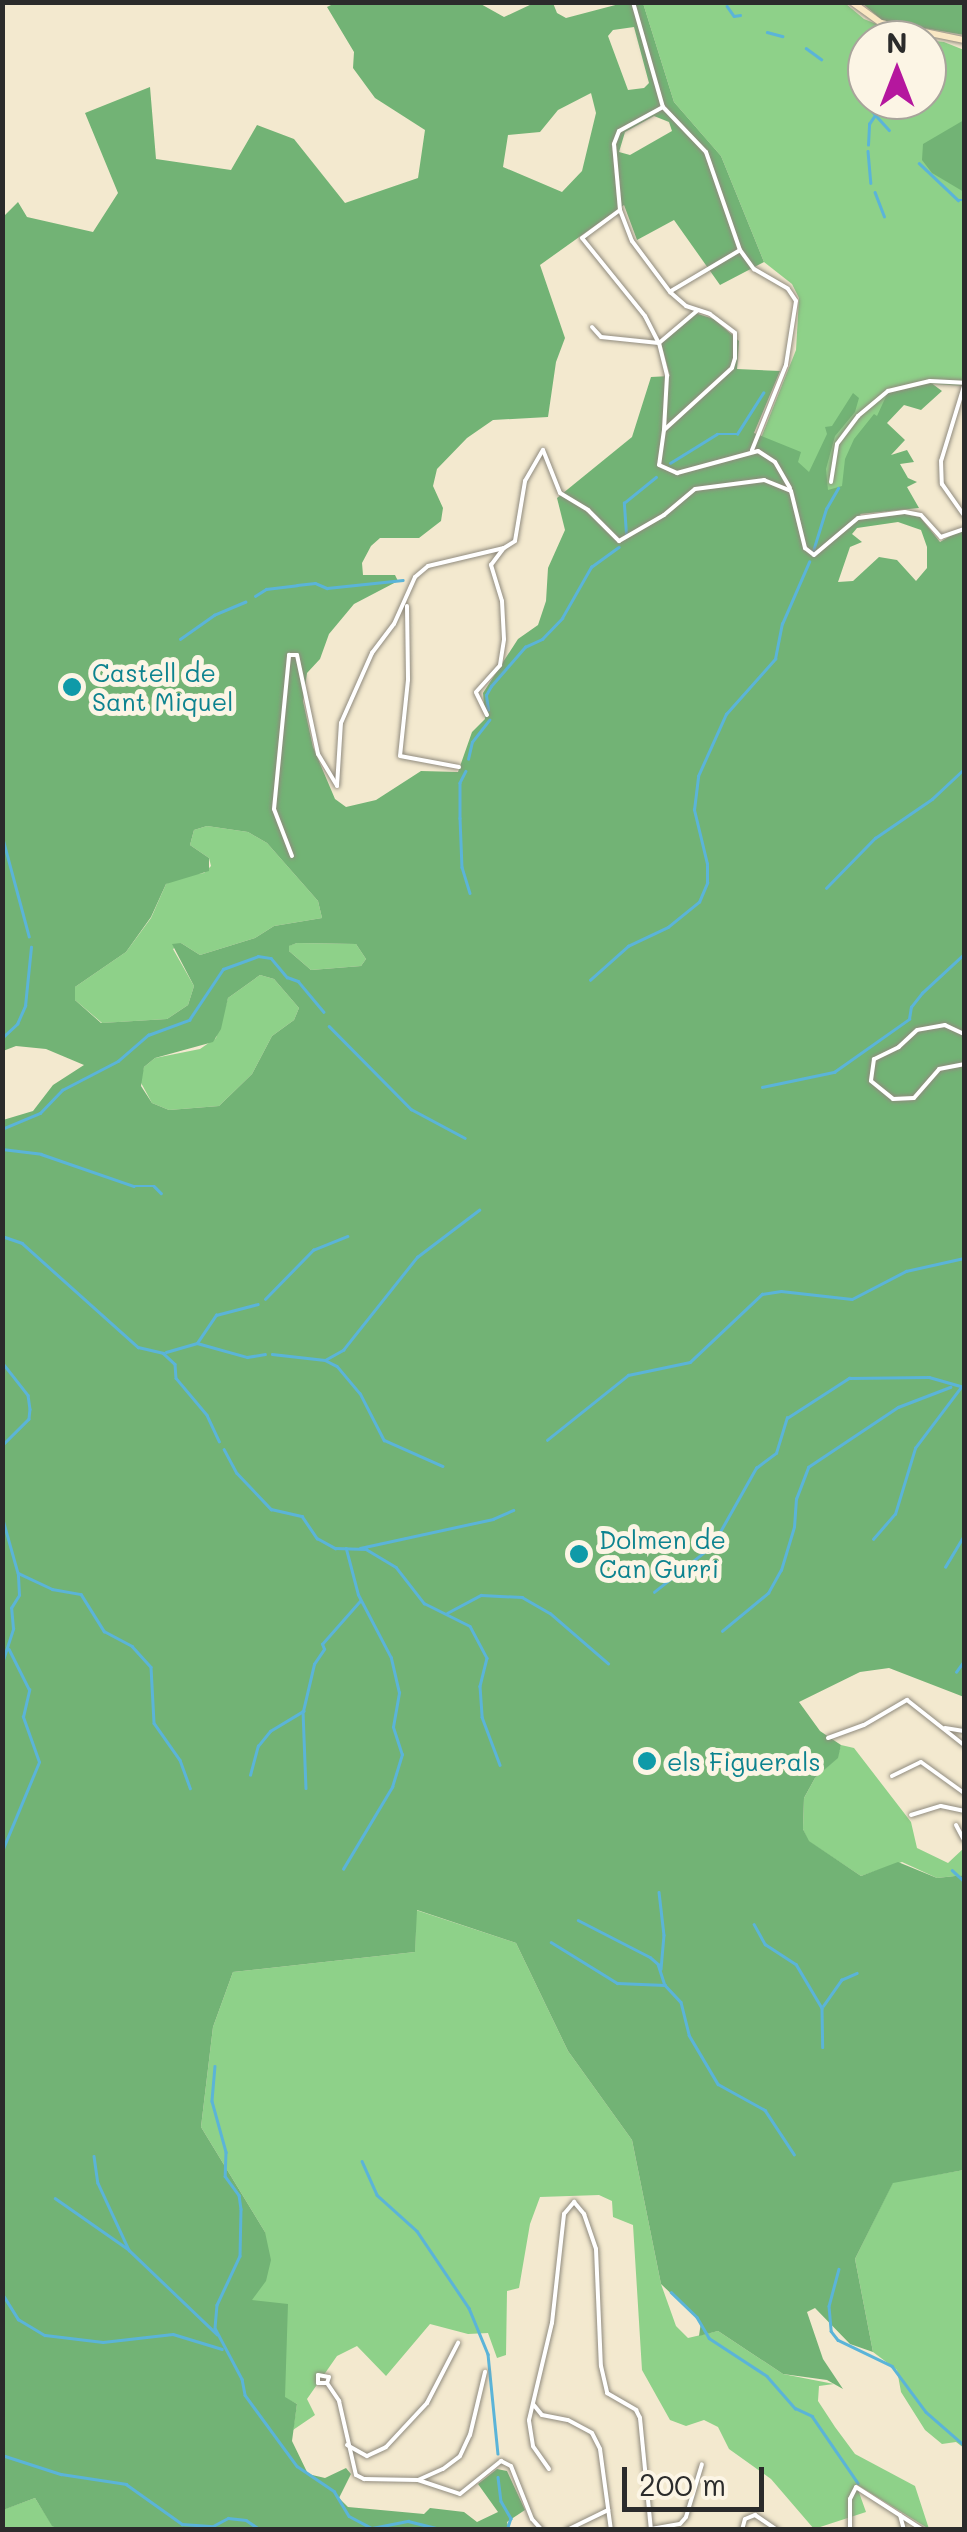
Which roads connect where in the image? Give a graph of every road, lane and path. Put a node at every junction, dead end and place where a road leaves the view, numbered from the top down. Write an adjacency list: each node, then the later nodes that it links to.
1 (633, 2): 4 (street)
2 (852, 2): 3 (main road)
3 (964, 40)
4 (663, 107): 5 (street); 6 (street)
5 (620, 210): 7 (street); 10 (street)
6 (740, 250): 7 (street); 13 (street)
7 (670, 292): 8 (street)
8 (698, 310): 10 (street); 12 (street)
9 (592, 326): 10 (street)
10 (659, 342): 12 (street)
11 (964, 385): 14 (street); 16 (street)
12 (664, 430): 13 (street)
13 (752, 450): 15 (street)
14 (830, 482)
15 (791, 491): 17 (street); 18 (street)
16 (964, 516)
17 (964, 529)
18 (504, 548): 19 (street); 20 (street)
19 (407, 602): 21 (street); 22 (street)
20 (486, 715)
21 (460, 767)
22 (292, 856)
23 (964, 1034): 24 (street)
24 (964, 1064)
25 (940, 1728): 26 (street); 27 (street); 28 (street)
26 (964, 1730)
27 (828, 1738)
28 (964, 1745)
29 (892, 1776): 30 (street)
30 (964, 1793)
31 (964, 1811): 32 (street)
32 (911, 1815)
33 (956, 1824): 34 (street)
34 (964, 1840)
35 (458, 2342): 39 (street)
36 (485, 2372): 42 (street)
37 (328, 2383): 39 (street)
38 (534, 2404): 41 (street); 43 (street); 45 (street)
39 (347, 2446): 42 (street)
40 (702, 2464): 45 (street)
41 (549, 2469)
42 (418, 2480): 46 (street)
43 (608, 2510): 47 (street); 48 (street)
44 (900, 2515): 51 (street); 52 (street); 53 (street)
45 (651, 2529)
46 (542, 2530)
47 (567, 2530)
48 (610, 2530)
49 (742, 2530): 50 (street)
50 (777, 2530)
51 (850, 2530)
52 (904, 2530)
53 (923, 2530)

